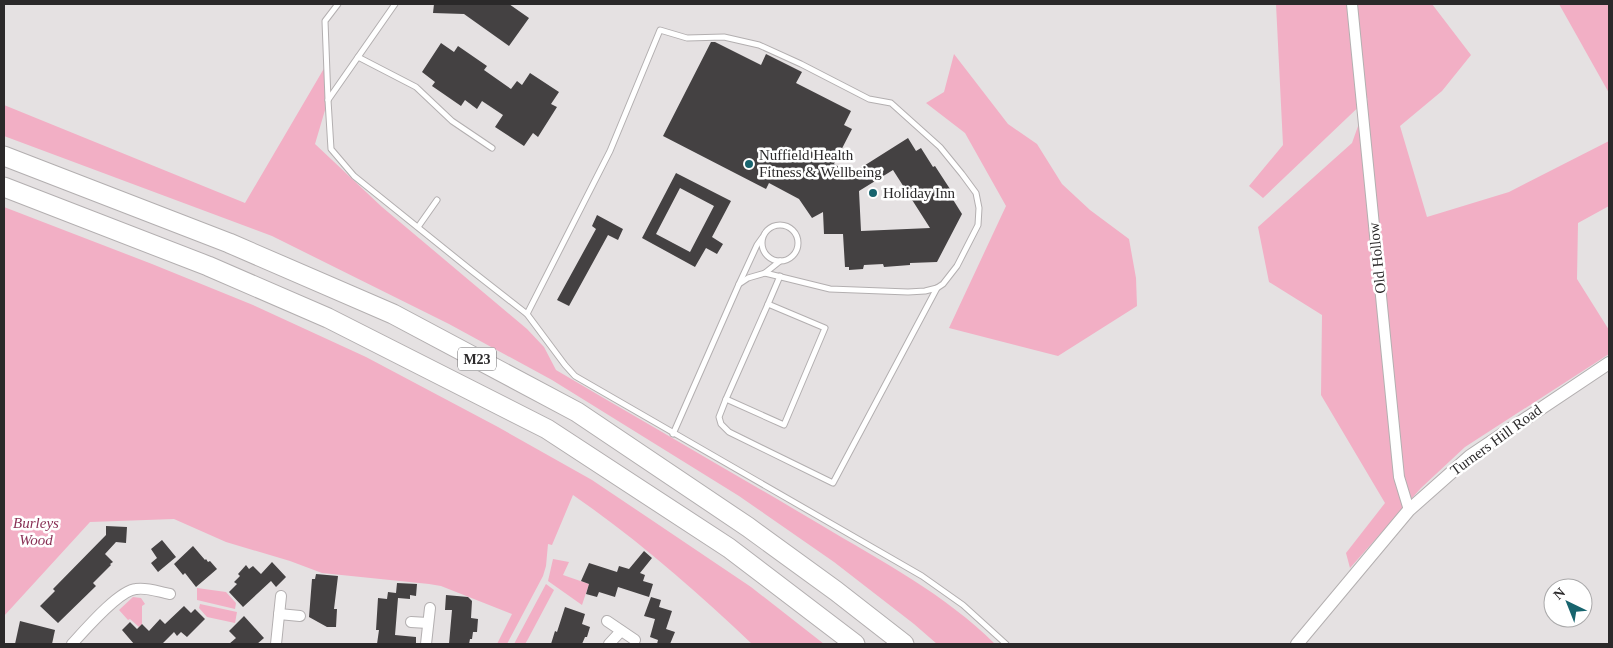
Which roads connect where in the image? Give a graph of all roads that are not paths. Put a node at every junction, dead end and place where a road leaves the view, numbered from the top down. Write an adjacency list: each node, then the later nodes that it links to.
1 (338, 4): 5 (lane)
2 (395, 4): 4 (lane)
3 (1352, 4): 22 (street, Old Hollow)
4 (358, 57): 5 (lane); 6 (lane)
5 (328, 100): 10 (lane)
6 (492, 148)
7 (4, 156): 38 (highway, M23)
8 (4, 186): 37 (highway, M23)
9 (437, 200): 10 (lane)
10 (418, 227): 18 (lane)
11 (764, 235): 12 (lane); 12 (lane); 15 (lane)
12 (780, 261): 13 (lane)
13 (765, 273): 14 (lane); 15 (lane)
14 (780, 276): 16 (lane); 17 (lane)
15 (739, 284): 21 (lane)
16 (937, 288): 18 (lane); 20 (lane)
17 (768, 304): 20 (lane); 20 (lane)
18 (527, 314): 21 (lane)
19 (1609, 363): 22 (street, Turners Hill Road)
20 (726, 399)
21 (673, 434): 39 (lane)
22 (1409, 510): 40 (street, Turners Hill Road)
23 (170, 594): 33 (street)
24 (281, 596): 26 (street)
25 (430, 608): 30 (street)
26 (279, 614): 27 (street); 34 (street)
27 (300, 616)
28 (607, 621): 31 (street)
29 (411, 622): 30 (street)
30 (428, 624): 35 (street)
31 (621, 631): 32 (street); 36 (street)
32 (635, 640)
33 (72, 644)
34 (276, 644)
35 (426, 644)
36 (609, 644)
37 (854, 644)
38 (904, 644)
39 (1006, 644)
40 (1297, 644)

